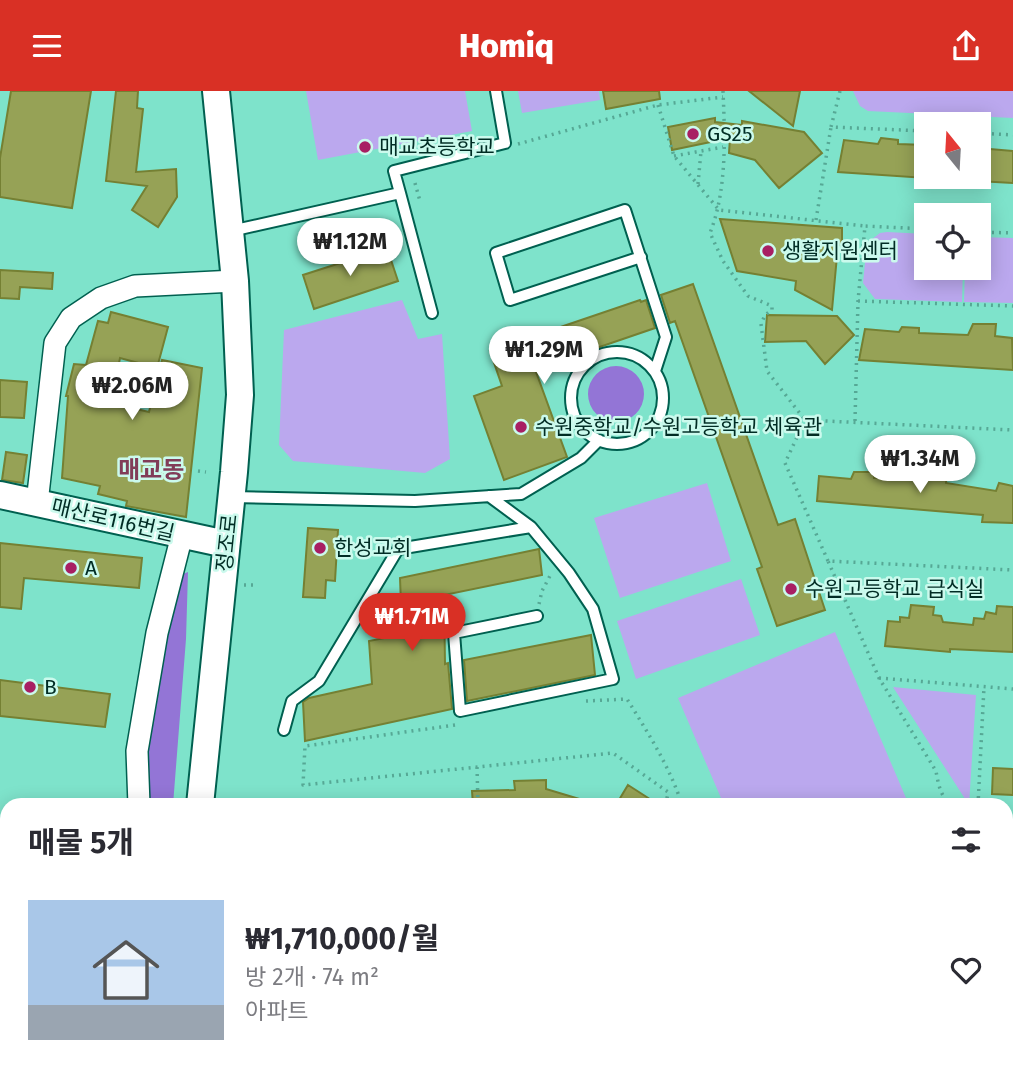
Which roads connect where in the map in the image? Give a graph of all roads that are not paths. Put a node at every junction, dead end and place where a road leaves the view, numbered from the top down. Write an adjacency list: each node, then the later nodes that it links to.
1 (216, 91): 4 (street, 정조로)
2 (496, 91): 3 (lane)
3 (400, 193): 4 (lane); 7 (lane)
4 (231, 232): 6 (street, 정조로)
5 (641, 257): 5 (lane); 8 (lane)
6 (235, 281): 12 (street, 정조로); 13 (street)
7 (432, 313)
8 (655, 371): 9 (lane); 9 (lane)
9 (599, 440): 11 (lane)
10 (0, 495): 13 (street, 매산로116번길)
11 (489, 496): 12 (lane); 14 (lane)
12 (232, 497): 16 (street, 정조로)
13 (37, 503): 15 (street, 매산로116번길)
14 (531, 527): 17 (lane); 18 (lane)
15 (182, 535): 16 (street, 매산로116번길); 19 (street)
16 (226, 544): 20 (street, 정조로)
17 (537, 616)
18 (284, 730)
19 (139, 798)
20 (201, 798)

